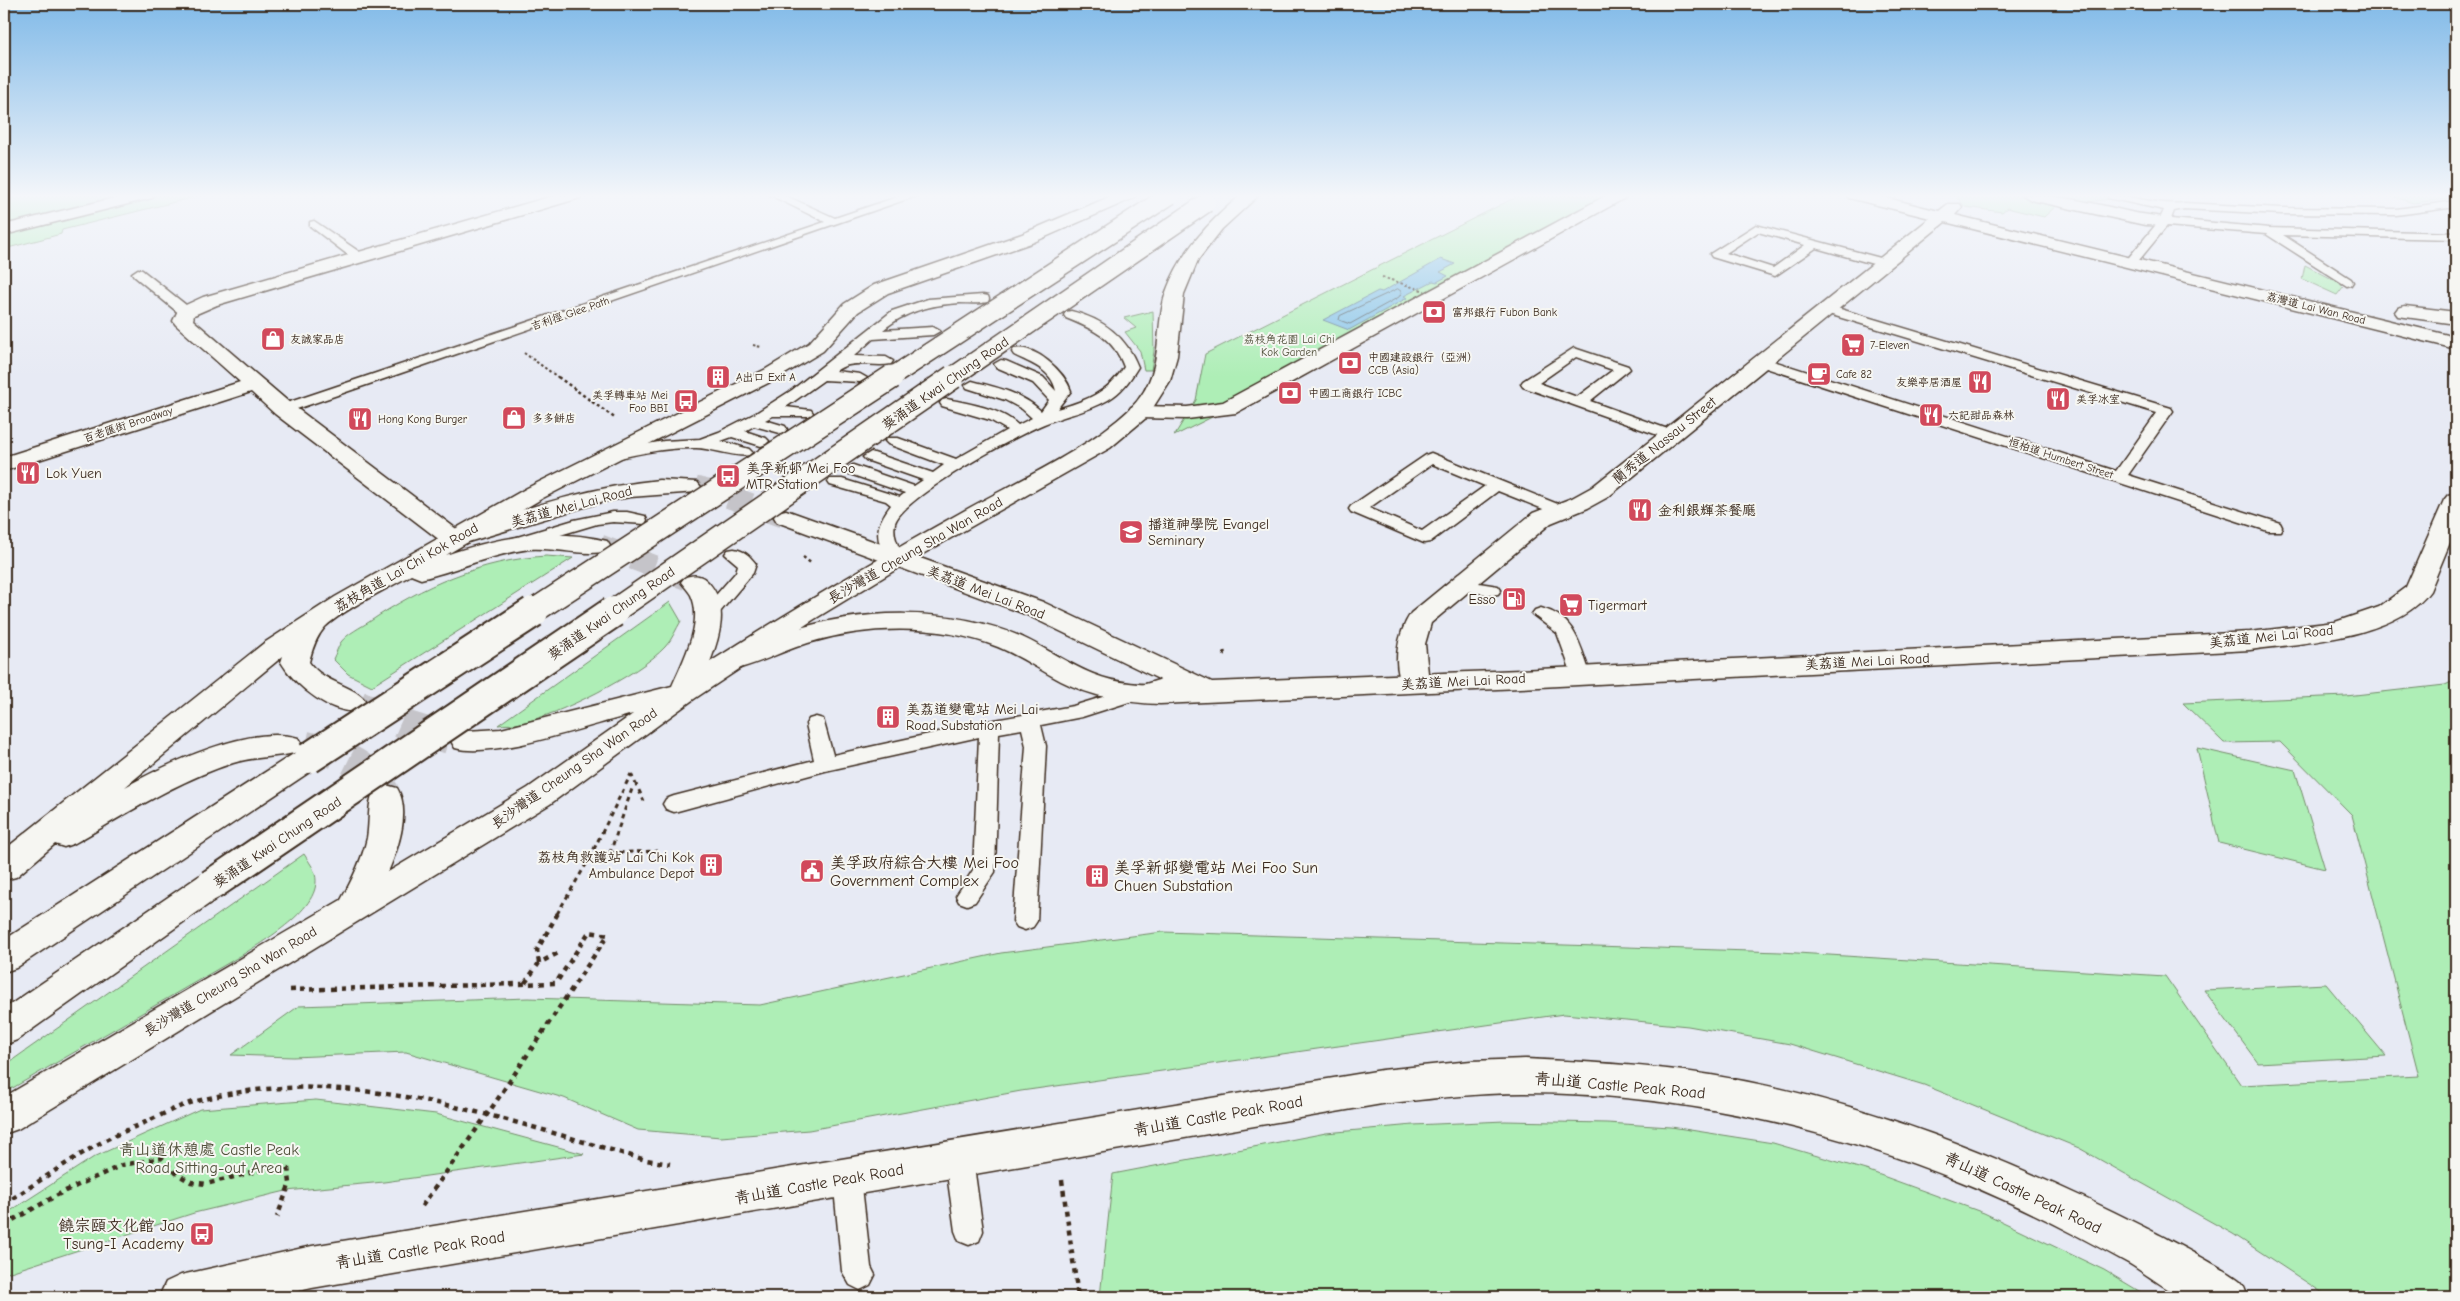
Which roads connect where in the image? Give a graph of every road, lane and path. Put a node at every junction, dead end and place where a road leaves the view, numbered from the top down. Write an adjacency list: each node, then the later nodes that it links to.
1 (357, 256): 15 (lane)
2 (368, 256): 15 (main road)
3 (737, 256): 30 (lane, 吉利徑 Glee Path)
4 (973, 256): 61 (main road, 荔枝角道 Lai Chi Kok Road)
5 (1077, 256): 115 (main road, bridge)
6 (1129, 256): 119 (main road, 葵涌道 Kwai Chung Road, bridge)
7 (1192, 256): 48 (main road, 長沙灣道 Cheung Sha Wan Road)
8 (1508, 256): 48 (main road)
9 (1722, 256): 10 (lane)
10 (1798, 256)
11 (1857, 256): 16 (lane)
12 (1893, 256): 16 (main road, 蘭秀道 Nassau Street)
13 (2136, 256): 24 (main road, 荔灣道 Lai Wan Road); 31 (main road, 荔灣道 Lai Wan Road)
14 (2307, 256): 19 (lane)
15 (360, 258): 23 (main road)
16 (1884, 263): 22 (main road, 蘭秀道 Nassau Street)
17 (138, 273): 23 (lane)
18 (1382, 276): 20 (path, bridge)
19 (2348, 282)
20 (1425, 291)
21 (983, 299): 29 (lane)
22 (1827, 309): 37 (main road, 蘭秀道 Nassau Street); 66 (lane, 恒柏道 Humbert Street)
23 (186, 312): 41 (main road)
24 (2405, 312): 26 (main road); 27 (main road)
25 (1071, 315): 50 (lane)
26 (2456, 318)
27 (2456, 327)
28 (933, 331): 29 (lane)
29 (873, 335): 33 (lane)
30 (500, 337): 46 (lane, 吉利徑 Glee Path); 51 (path)
31 (2456, 343)
32 (912, 345): 33 (lane)
33 (859, 346): 36 (lane)
34 (1019, 352): 43 (lane)
35 (886, 361): 36 (lane)
36 (839, 362): 39 (lane)
37 (1762, 362): 56 (main road, 蘭秀道 Nassau Street); 66 (lane, 恒柏道 Humbert Street)
38 (1001, 364): 43 (lane)
39 (821, 376): 40 (lane); 47 (lane)
40 (860, 378)
41 (253, 384): 46 (main road); 63 (main road, 百老匯街 Broadway)
42 (972, 385): 50 (lane)
43 (1058, 401): 50 (lane)
44 (947, 403): 55 (lane)
45 (1578, 403): 45 (lane); 56 (lane)
46 (283, 409): 78 (main road)
47 (770, 411): 49 (lane); 52 (lane)
48 (1139, 412): 82 (main road, 長沙灣道 Cheung Sha Wan Road)
49 (806, 413)
50 (1041, 420): 55 (lane)
51 (619, 421)
52 (751, 421): 53 (lane); 54 (lane)
53 (780, 429)
54 (731, 432): 57 (lane); 59 (lane)
55 (1016, 432): 64 (lane)
56 (1671, 435): 74 (main road, 蘭秀道 Nassau Street)
57 (761, 441)
58 (894, 441): 64 (lane)
59 (705, 442): 60 (lane); 61 (lane)
60 (744, 452)
61 (615, 454): 78 (main road, 荔枝角道 Lai Chi Kok Road)
62 (871, 457): 67 (lane)
63 (4, 464)
64 (951, 469): 67 (lane)
65 (853, 470): 71 (lane)
66 (2119, 476): 77 (lane)
67 (936, 479): 71 (lane)
68 (836, 482): 73 (lane)
69 (1496, 486): 69 (lane); 74 (lane)
70 (689, 487): 78 (main road, 美荔道 Mei Lai Road)
71 (917, 492): 73 (lane)
72 (2456, 500): 91 (main road, 美荔道 Mei Lai Road)
73 (901, 506): 82 (lane)
74 (1559, 510): 92 (main road, 蘭秀道 Nassau Street)
75 (786, 518): 82 (main road, 美荔道 Mei Lai Road)
76 (639, 520): 80 (lane)
77 (2274, 527)
78 (454, 539): 84 (main road, 荔枝角道 Lai Chi Kok Road)
79 (598, 546): 80 (main road)
80 (502, 547): 84 (main road)
81 (734, 554): 85 (lane)
82 (896, 559): 90 (main road, 長沙灣道 Cheung Sha Wan Road); 93 (main road, 美荔道 Mei Lai Road)
83 (694, 582): 85 (main road)
84 (376, 584): 87 (main road, 荔枝角道 Lai Chi Kok Road)
85 (709, 614): 94 (main road)
86 (1536, 618): 91 (lane)
87 (317, 620): 96 (main road); 110 (main road, 荔枝角道 Lai Chi Kok Road)
88 (1224, 651): 89 (path)
89 (1225, 659)
90 (716, 671): 94 (main road, 長沙灣道 Cheung Sha Wan Road); 95 (main road, 美荔道 Mei Lai Road)
91 (1581, 676): 92 (main road, 美荔道 Mei Lai Road)
92 (1415, 683): 93 (main road, 美荔道 Mei Lai Road)
93 (1196, 685): 95 (main road, 美荔道 Mei Lai Road)
94 (684, 692): 100 (main road); 112 (main road, 長沙灣道 Cheung Sha Wan Road)
95 (1135, 694): 97 (lane)
96 (353, 703)
97 (1030, 721): 99 (lane); 113 (lane)
98 (816, 724): 102 (lane)
99 (989, 728): 102 (lane); 111 (lane)
100 (466, 741)
101 (287, 745): 110 (main road)
102 (825, 764): 106 (lane)
103 (632, 786): 108 (path, bridge)
104 (386, 796): 112 (main road)
105 (644, 801): 109 (path)
106 (674, 804)
107 (657, 851): 108 (path)
108 (610, 853): 109 (path, bridge)
109 (588, 862): 116 (path)
110 (4, 867)
111 (967, 896)
112 (354, 908): 121 (main road, 長沙灣道 Cheung Sha Wan Road)
113 (1025, 921)
114 (558, 953): 116 (path)
115 (4, 958)
116 (539, 963): 117 (path)
117 (525, 983): 118 (path); 120 (path)
118 (288, 990)
119 (4, 1029)
120 (486, 1116): 123 (path); 126 (path); 127 (path)
121 (4, 1117)
122 (959, 1159): 125 (main road, 青山道 Castle Peak Road); 130 (lane); 136 (main road, 青山道 Castle Peak Road)
123 (673, 1164)
124 (1061, 1172): 135 (path)
125 (848, 1178): 131 (lane); 133 (main road, 青山道 Castle Peak Road)
126 (4, 1204)
127 (418, 1211)
128 (277, 1217): 129 (path)
129 (4, 1225)
130 (969, 1231)
131 (860, 1275)
132 (474, 1294): 134 (path)
133 (180, 1297)
134 (460, 1297)
135 (1078, 1297)
136 (2226, 1297)

